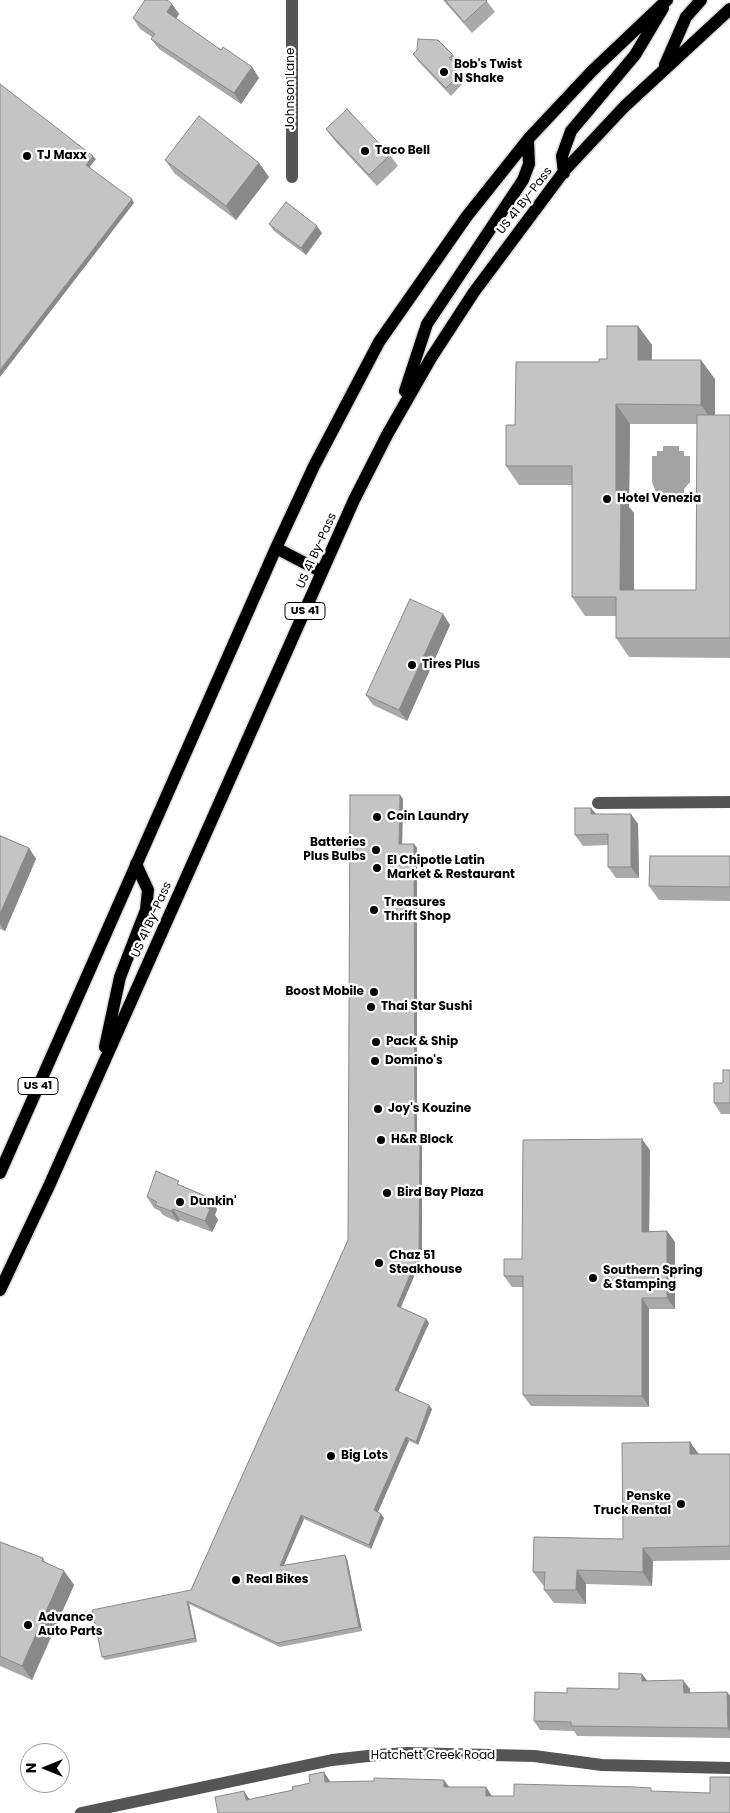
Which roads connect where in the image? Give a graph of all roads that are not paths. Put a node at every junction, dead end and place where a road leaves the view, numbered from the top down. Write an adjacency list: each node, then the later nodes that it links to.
1 (292, 0): 8 (street, Johnson Lane)
2 (668, 0): 6 (main road, US 41); 7 (main road)
3 (701, 0): 5 (main road)
4 (730, 9): 5 (main road, US 41 By-Pass / US 41)
5 (662, 71): 7 (main road, US 41 By-Pass / US 41)
6 (528, 140): 9 (main road); 10 (main road, US 41)
7 (564, 172): 9 (main road, US 41 By-Pass / US 41)
8 (292, 177)
9 (397, 418): 11 (main road, US 41 By-Pass / US 41)
10 (276, 548): 11 (main road); 14 (main road, US 41)
11 (322, 572): 15 (main road, US 41 By-Pass / US 41)
12 (730, 802): 13 (street)
13 (598, 803)
14 (136, 864): 15 (main road); 16 (main road, US 41)
15 (102, 1065): 17 (main road, US 41 By-Pass / US 41)
16 (0, 1173)
17 (0, 1290)
18 (730, 1768): 19 (street, Hatchett Creek Road)
19 (81, 1813)

